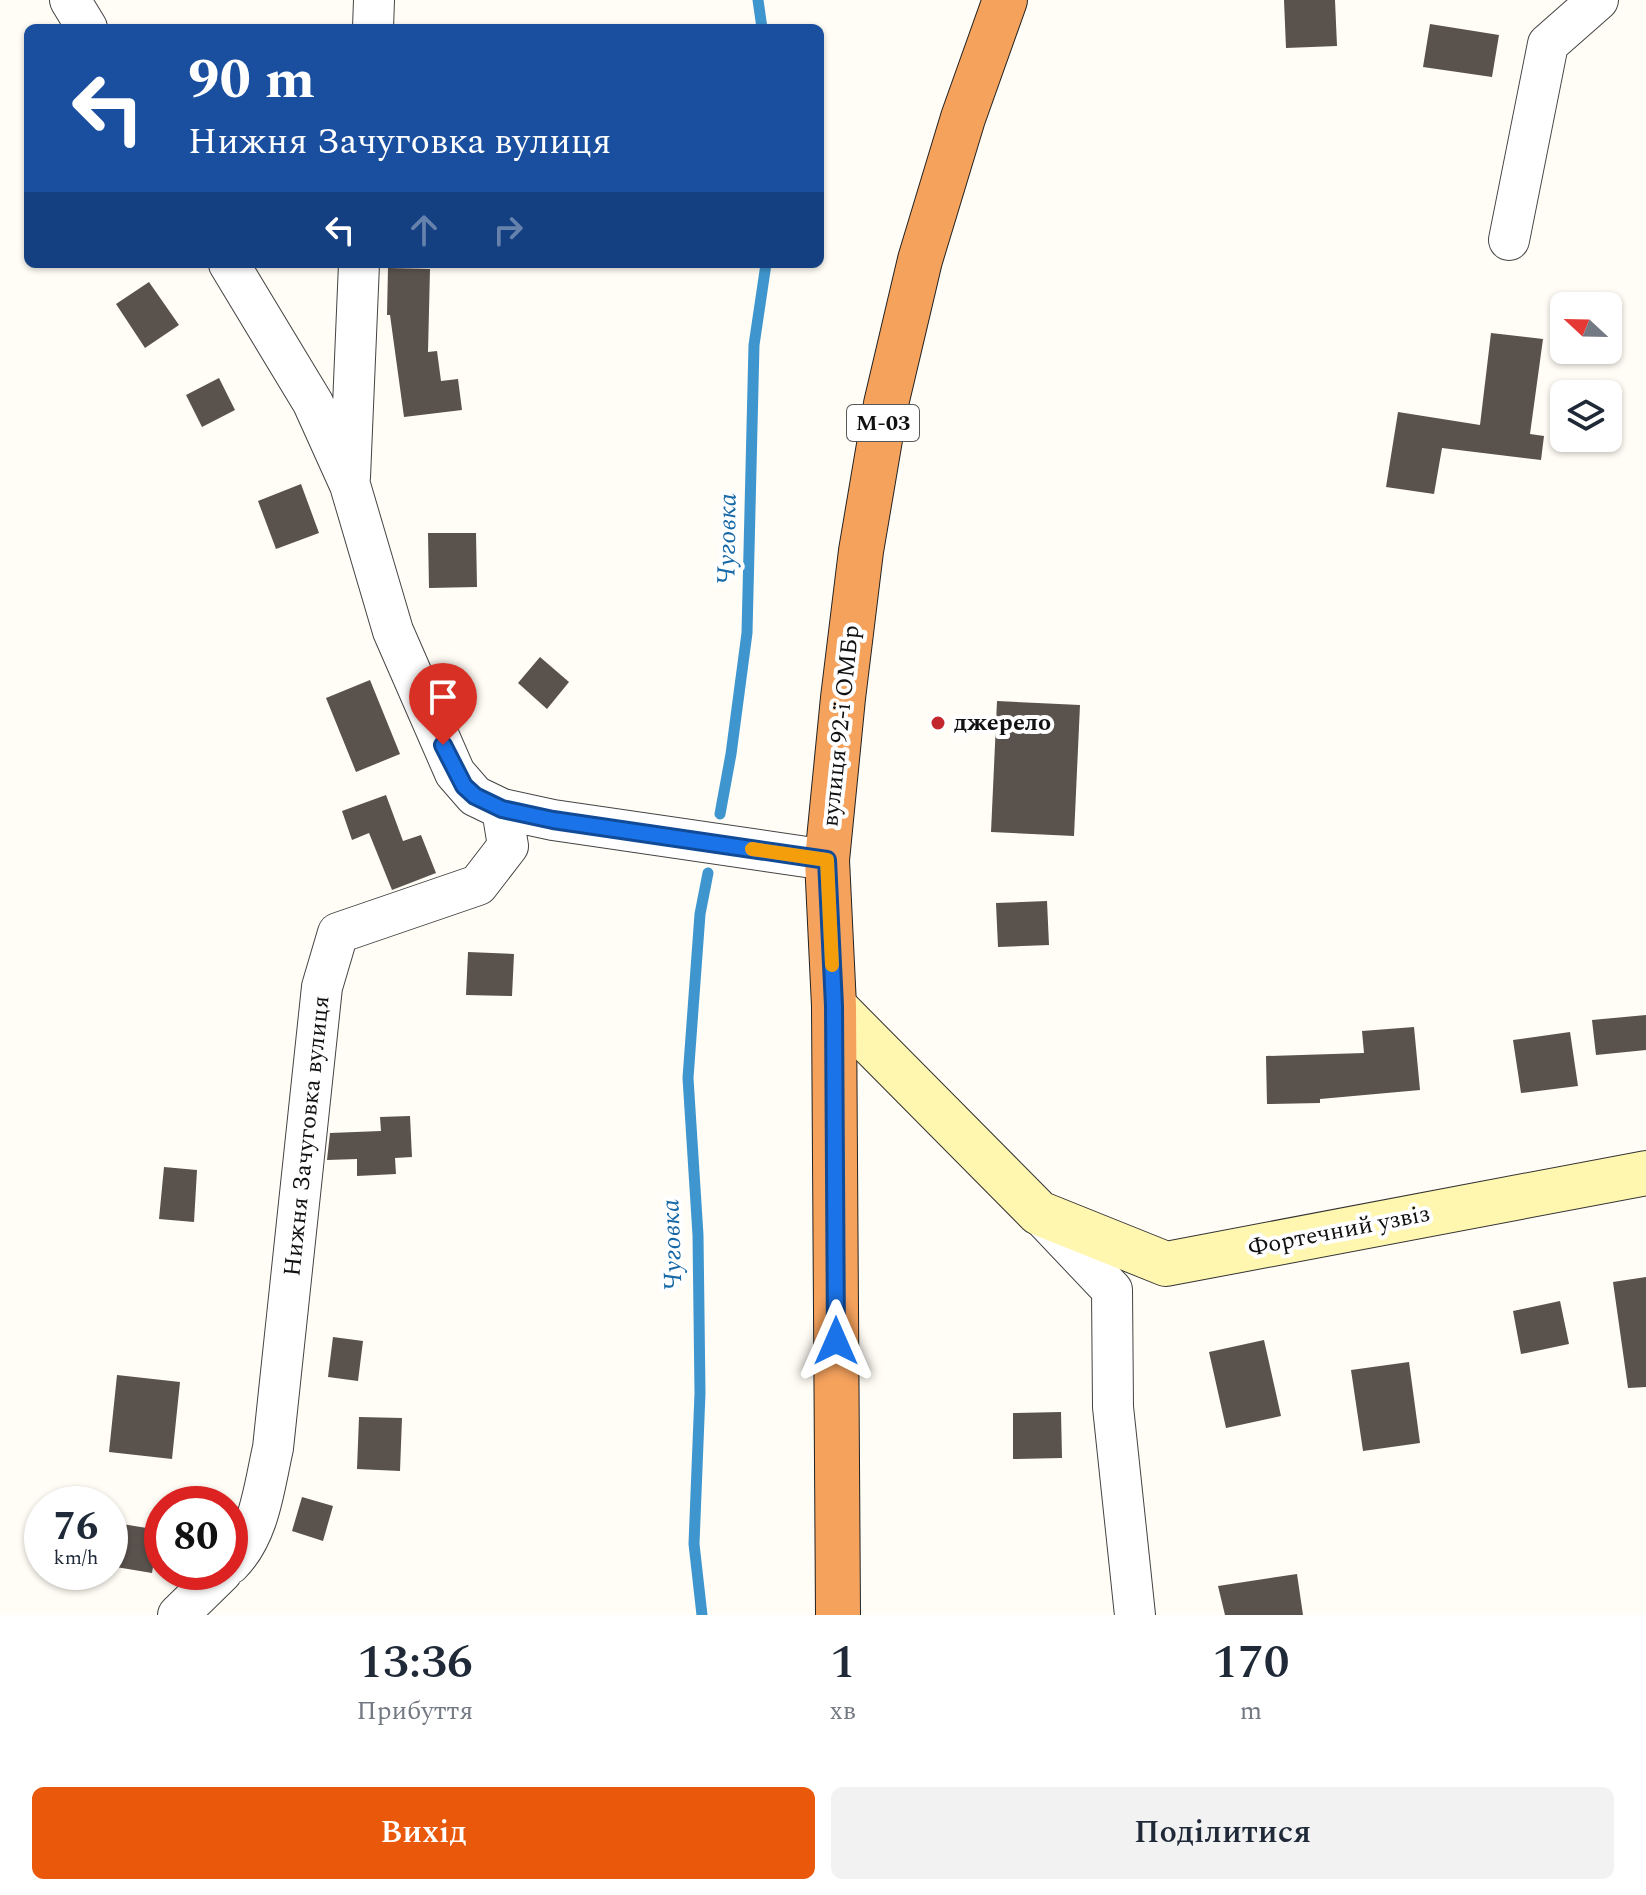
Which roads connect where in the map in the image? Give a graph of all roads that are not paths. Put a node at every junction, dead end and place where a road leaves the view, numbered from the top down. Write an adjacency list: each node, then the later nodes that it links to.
1 (70, 0): 5 (street)
2 (374, 0): 6 (street)
3 (1005, 0): 12 (highway, вулиця 92-ї ОМБр / М-03)
4 (1598, 0): 7 (street)
5 (85, 24)
6 (373, 24)
7 (1509, 240)
8 (231, 268): 10 (street)
9 (359, 268): 10 (street)
10 (350, 485): 11 (street)
11 (502, 809): 12 (street); 16 (street, Нижня Зачуговка вулиця)
12 (827, 860): 13 (highway, вулиця 92-ї ОМБр / М-03)
13 (834, 1006): 15 (street, Фортечний узвіз); 19 (highway, вулиця 92-ї ОМБр / М-03)
14 (1646, 1173): 15 (street, Фортечний узвіз)
15 (1039, 1213): 20 (street, Фортечний узвіз)
16 (248, 1539)
17 (204, 1590): 18 (street)
18 (178, 1615)
19 (838, 1615)
20 (1135, 1615)

